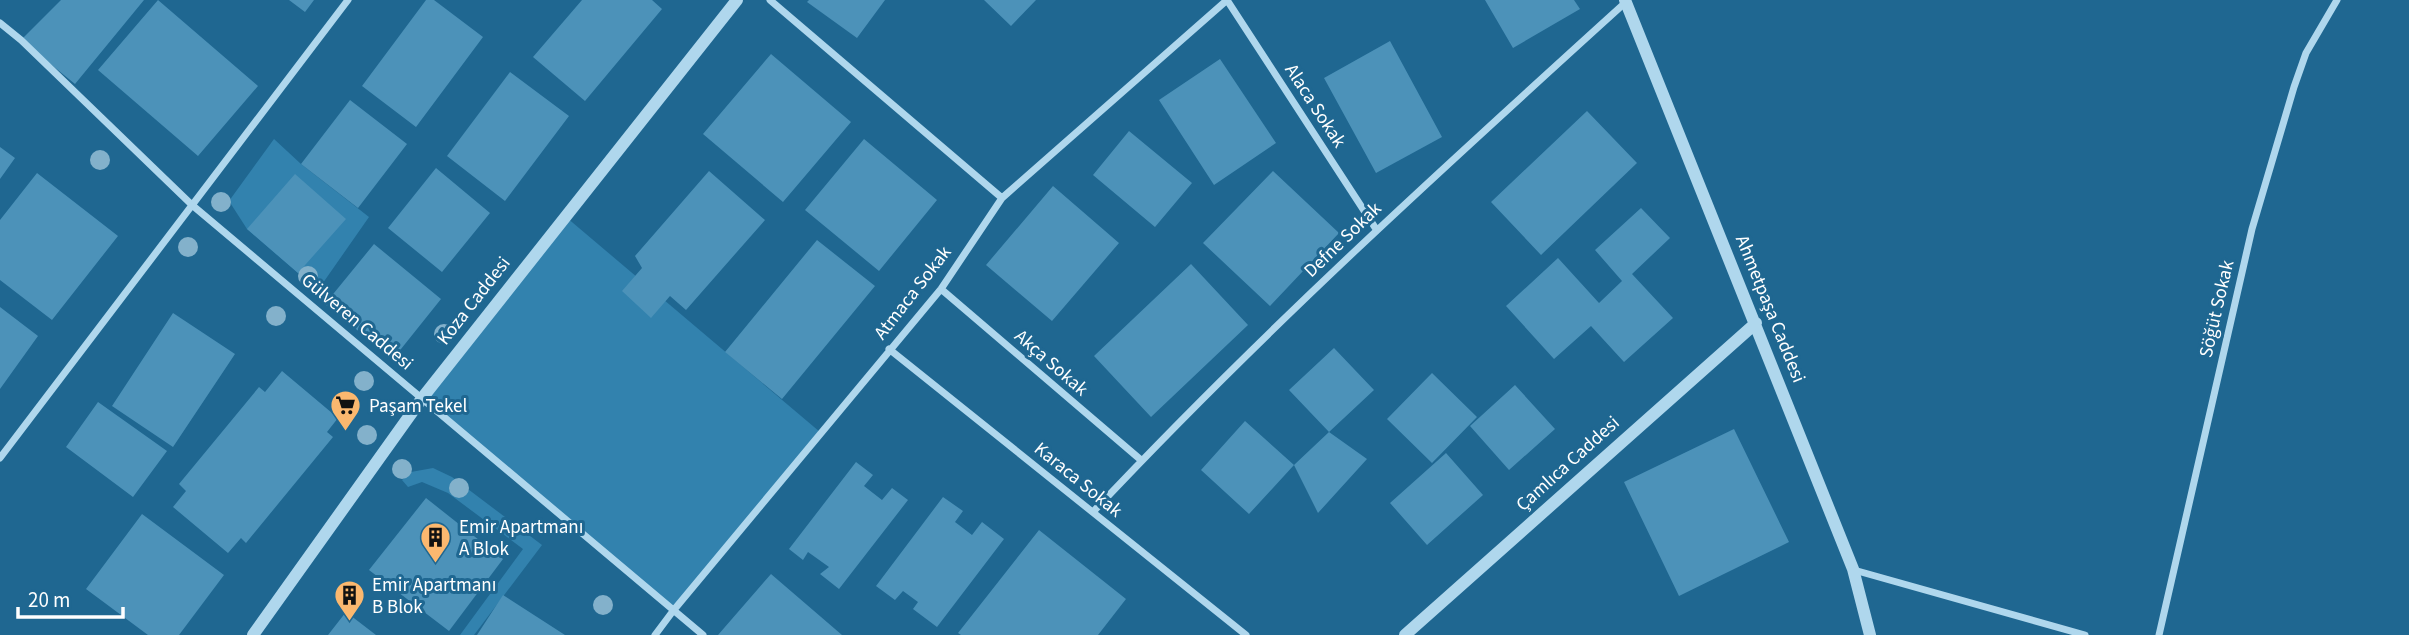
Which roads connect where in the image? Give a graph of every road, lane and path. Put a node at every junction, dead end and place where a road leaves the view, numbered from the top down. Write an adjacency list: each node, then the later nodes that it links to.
1 (348, 0): 9 (street)
2 (737, 0): 14 (street, Koza Caddesi)
3 (770, 0): 8 (street)
4 (1227, 0): 8 (street, Atmaca Sokak); 10 (street, Alaca Sokak)
5 (2337, 0): 27 (street, Söğüt Sokak)
6 (1626, 1): 10 (street, Defne Sokak); 12 (street, Ahmetpaşa Caddesi)
7 (0, 23): 9 (street, Gülveren Caddesi)
8 (1002, 198): 11 (street, Atmaca Sokak)
9 (192, 205): 14 (street, Gülveren Caddesi); 15 (street)
10 (1376, 229): 16 (street, Defne Sokak)
11 (941, 289): 13 (street, Atmaca Sokak); 16 (street, Akça Sokak)
12 (1755, 323): 18 (street, Ahmetpaşa Caddesi); 24 (street, Çamlıca Caddesi)
13 (889, 349): 17 (street, Karaca Sokak); 19 (street, Atmaca Sokak)
14 (423, 397): 19 (street, Gülveren Caddesi); 20 (street, Koza Caddesi)
15 (0, 458)
16 (1141, 460): 17 (street, Defne Sokak)
17 (1093, 512): 23 (street, Karaca Sokak)
18 (1853, 569): 25 (street, Ahmetpaşa Caddesi); 26 (street)
19 (673, 611): 21 (street, Atmaca Sokak); 22 (street, Gülveren Caddesi)
20 (253, 635)
21 (655, 635)
22 (703, 635)
23 (1246, 635)
24 (1405, 635)
25 (1870, 635)
26 (2085, 635)
27 (2160, 635)

